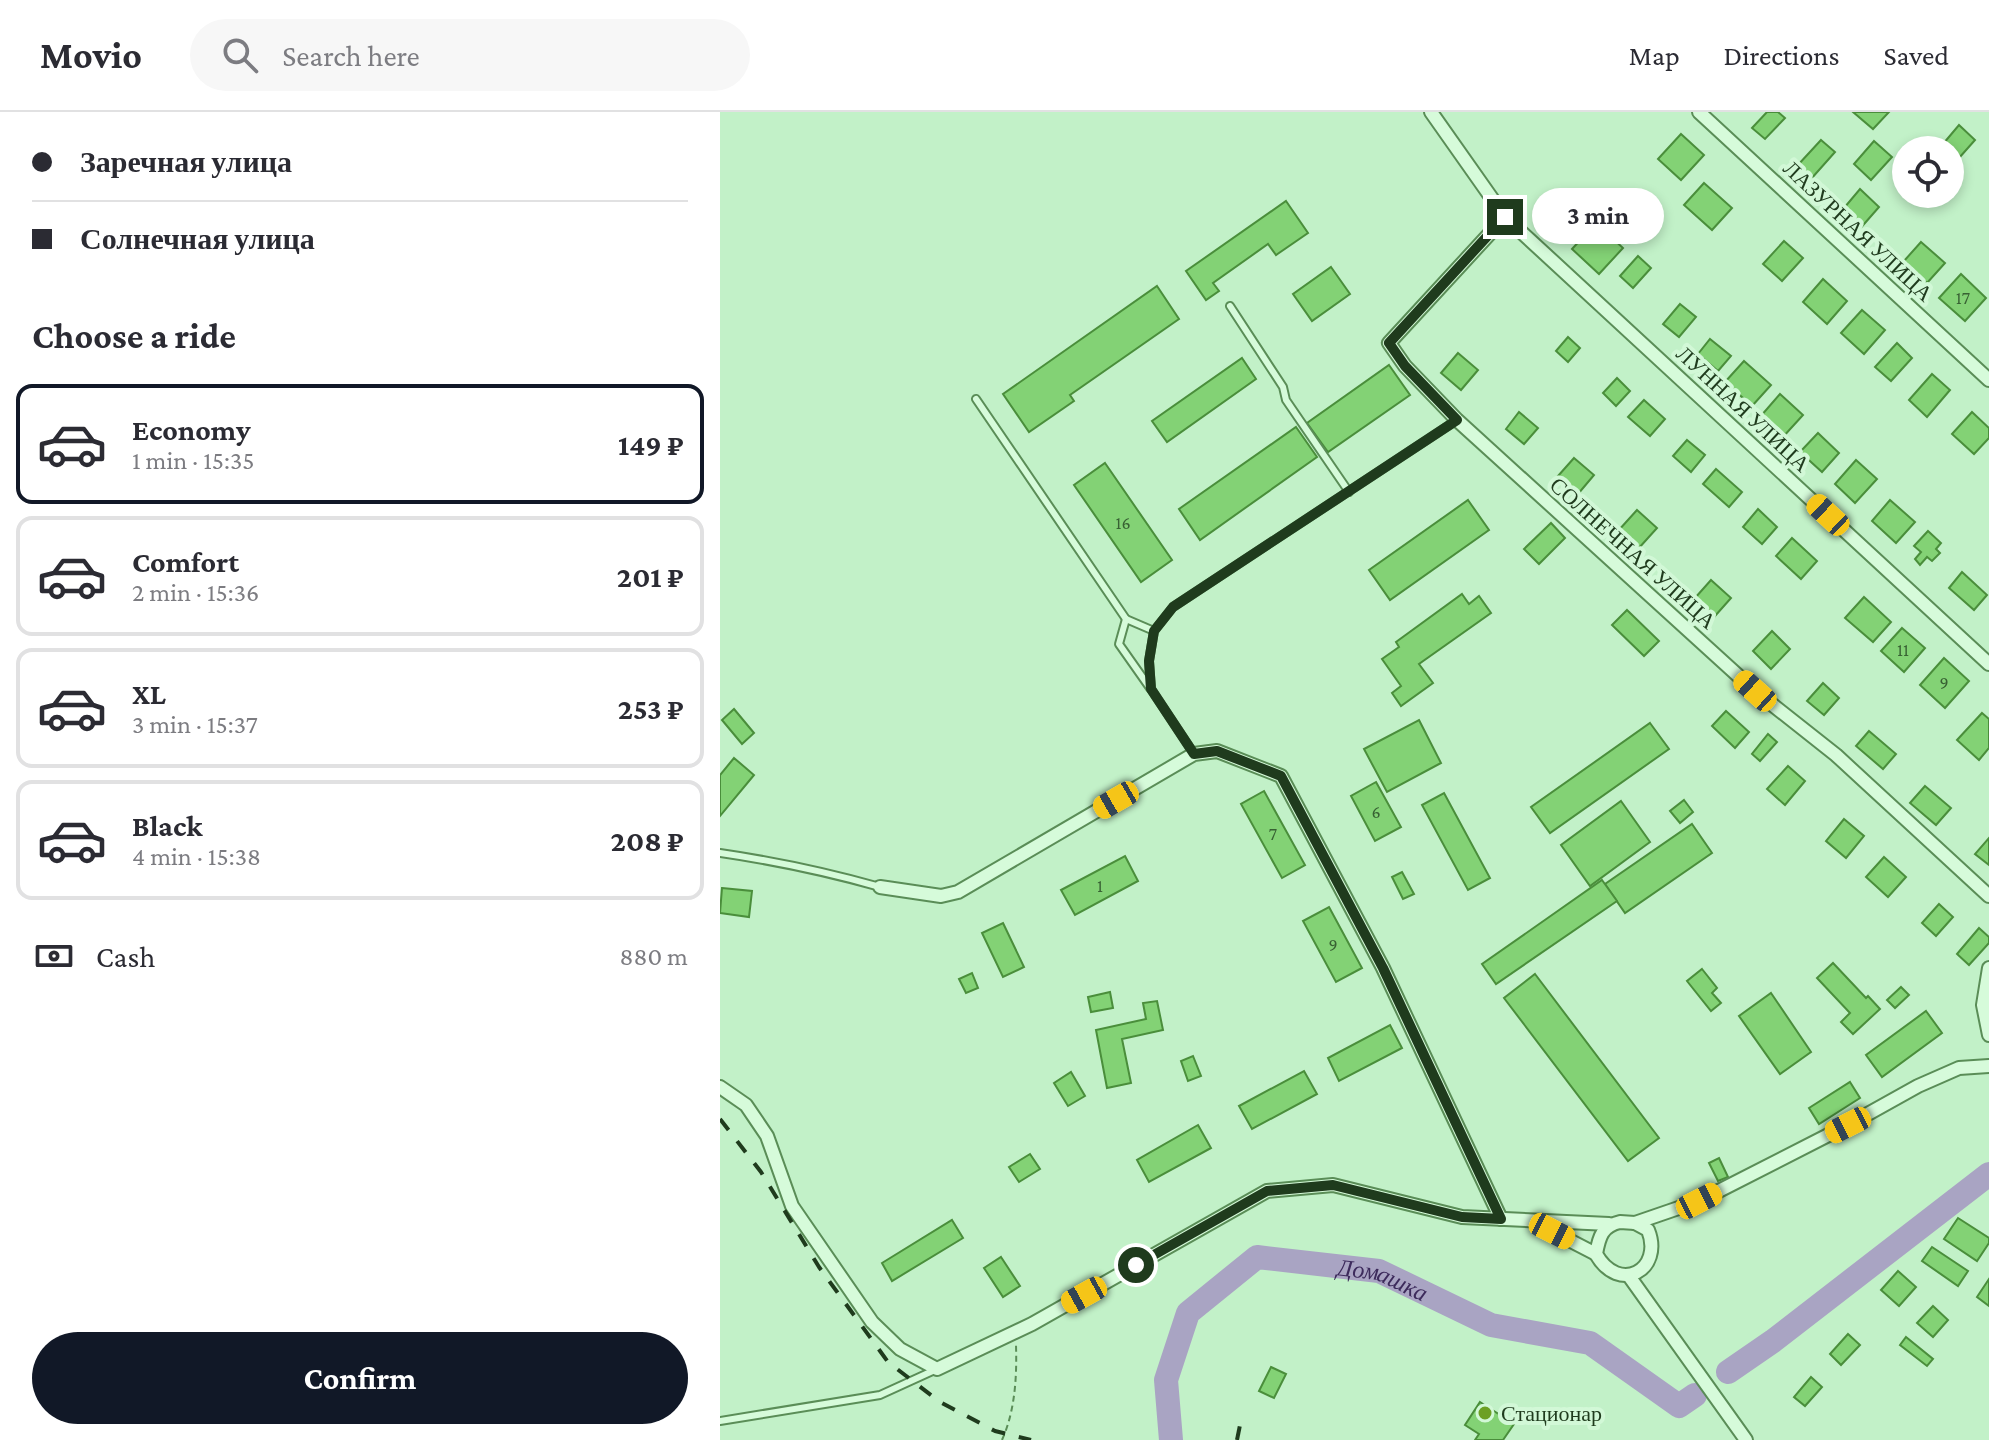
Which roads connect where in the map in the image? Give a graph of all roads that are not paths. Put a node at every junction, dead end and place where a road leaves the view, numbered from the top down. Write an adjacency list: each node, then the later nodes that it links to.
1 (1431, 112): 3 (street, ЛУННАЯ УЛИЦА)
2 (1699, 112): 5 (street, ЛАЗУРНАЯ УЛИЦА)
3 (1505, 217): 7 (street, СОЛНЕЧНАЯ УЛИЦА); 11 (street, ЛУННАЯ УЛИЦА)
4 (1230, 306): 8 (lane)
5 (1989, 380)
6 (976, 399): 9 (lane)
7 (1457, 420): 8 (lane); 16 (street, СОЛНЕЧНАЯ УЛИЦА)
8 (1349, 492): 10 (lane)
9 (1126, 619): 10 (lane); 12 (lane)
10 (1154, 631): 12 (lane)
11 (1989, 664)
12 (1151, 689): 13 (lane)
13 (1194, 754): 15 (street); 21 (street)
14 (720, 853): 15 (lane)
15 (880, 887)
16 (1989, 896)
17 (1989, 968): 18 (street)
18 (1989, 1035)
19 (1989, 1066): 23 (street)
20 (720, 1087): 27 (street)
21 (1501, 1219): 22 (street); 27 (street)
22 (1529, 1220): 24 (street); 25 (street)
23 (1635, 1223): 24 (street); 26 (street)
24 (1609, 1224): 25 (street)
25 (1596, 1254): 26 (street)
26 (1629, 1276): 29 (street)
27 (937, 1369): 28 (lane)
28 (720, 1421)
29 (1746, 1440)

